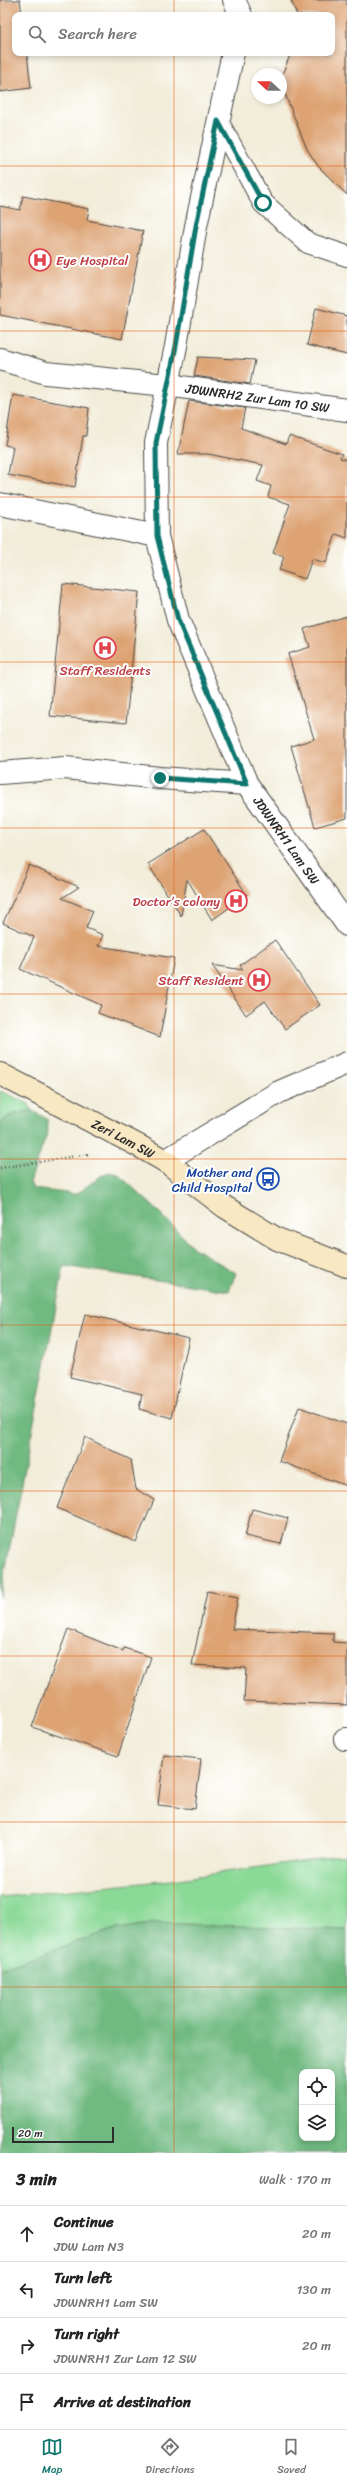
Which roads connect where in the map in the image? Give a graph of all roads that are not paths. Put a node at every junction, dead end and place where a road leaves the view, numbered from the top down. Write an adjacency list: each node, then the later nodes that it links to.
1 (234, 0): 2 (street)
2 (240, 12)
3 (232, 56): 4 (street, JDWNRH1 Lam SW)
4 (218, 121): 5 (lane); 7 (street, JDWNRH1 Lam SW)
5 (347, 256)
6 (0, 359): 7 (street, JDWNRH2 Zur Lam 10 SW)
7 (167, 385): 8 (street, JDWNRH2 Zur Lam 10 SW); 10 (street, JDWNRH1 Lam SW)
8 (347, 410)
9 (0, 504): 10 (street)
10 (157, 536): 12 (street, JDWNRH1 Lam SW)
11 (0, 773): 12 (street)
12 (247, 784): 13 (street, JDWNRH1 Lam SW)
13 (347, 925)
14 (347, 1063): 16 (street)
15 (0, 1074): 16 (street, Zeri Lam SW)
16 (165, 1161): 17 (street, Zeri Lam SW)
17 (347, 1266)

